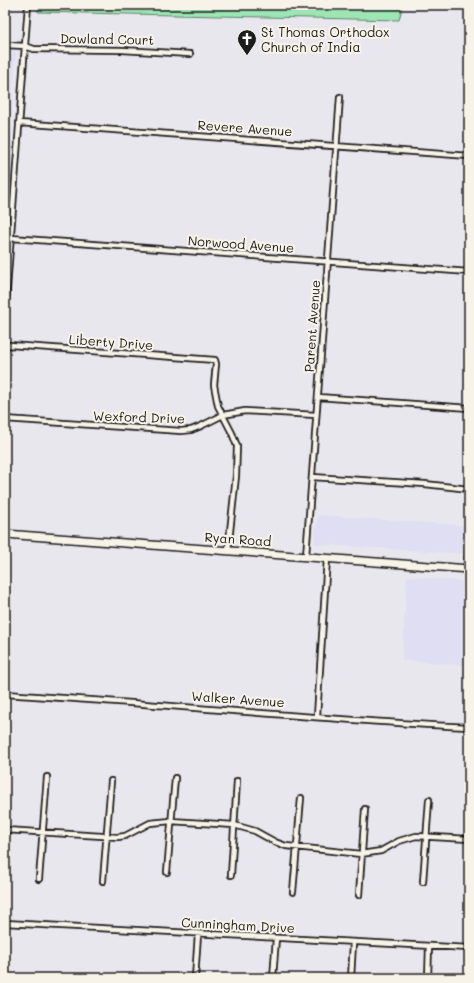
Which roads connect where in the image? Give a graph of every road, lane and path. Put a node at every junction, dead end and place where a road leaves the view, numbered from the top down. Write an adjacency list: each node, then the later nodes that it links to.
1 (28, 5): 3 (street)
2 (5, 45): 3 (street, Dowland Court)
3 (25, 46): 4 (street, Dowland Court); 6 (street)
4 (190, 54)
5 (340, 97): 7 (street, Parent Avenue)
6 (19, 123): 7 (street, Revere Avenue); 9 (street)
7 (336, 146): 8 (street, Revere Avenue); 10 (street, Parent Avenue)
8 (469, 156)
9 (12, 238): 10 (street, Norwood Avenue); 12 (street)
10 (328, 262): 11 (street, Norwood Avenue); 15 (street, Parent Avenue)
11 (469, 272)
12 (6, 278): 13 (street)
13 (5, 315)
14 (5, 346): 17 (street, Liberty Drive)
15 (318, 397): 16 (street); 18 (street, Parent Avenue)
16 (469, 408)
17 (223, 415): 18 (street, Wexford Drive); 19 (street, Wexford Drive); 24 (street)
18 (316, 415): 20 (street, Parent Avenue)
19 (5, 419)
20 (312, 477): 21 (street); 25 (street, Parent Avenue)
21 (469, 489)
22 (5, 534): 24 (main road, Ryan Road)
23 (469, 541): 27 (street)
24 (228, 550): 25 (main road, Ryan Road)
25 (306, 556): 26 (main road, Ryan Road)
26 (327, 558): 27 (main road, Ryan Road); 29 (street)
27 (468, 569)
28 (5, 694): 29 (street, Walker Avenue)
29 (317, 716): 30 (street, Walker Avenue)
30 (469, 727)
31 (47, 777): 41 (street)
32 (175, 778): 38 (street)
33 (110, 781): 43 (street)
34 (237, 781): 39 (street)
35 (301, 798): 45 (street)
36 (429, 800): 42 (street)
37 (365, 809): 46 (street)
38 (171, 820): 39 (street); 43 (street); 47 (street)
39 (234, 825): 45 (street); 48 (street)
40 (5, 830): 41 (street)
41 (42, 832): 43 (street); 49 (street)
42 (426, 836): 44 (street); 46 (street); 51 (street)
43 (105, 837): 50 (street)
44 (469, 839)
45 (297, 848): 46 (street); 52 (street)
46 (361, 854): 53 (street)
47 (167, 872)
48 (231, 875)
49 (39, 880)
50 (103, 880)
51 (423, 882)
52 (293, 892)
53 (359, 895)
54 (5, 923): 55 (street, Cunningham Drive)
55 (198, 934): 56 (street, Cunningham Drive); 60 (street)
56 (276, 938): 57 (street, Cunningham Drive); 61 (street)
57 (353, 943): 58 (street, Cunningham Drive); 62 (street)
58 (430, 946): 59 (street, Cunningham Drive); 63 (street)
59 (469, 948)
60 (195, 978)
61 (273, 978)
62 (351, 978)
63 (428, 978)

